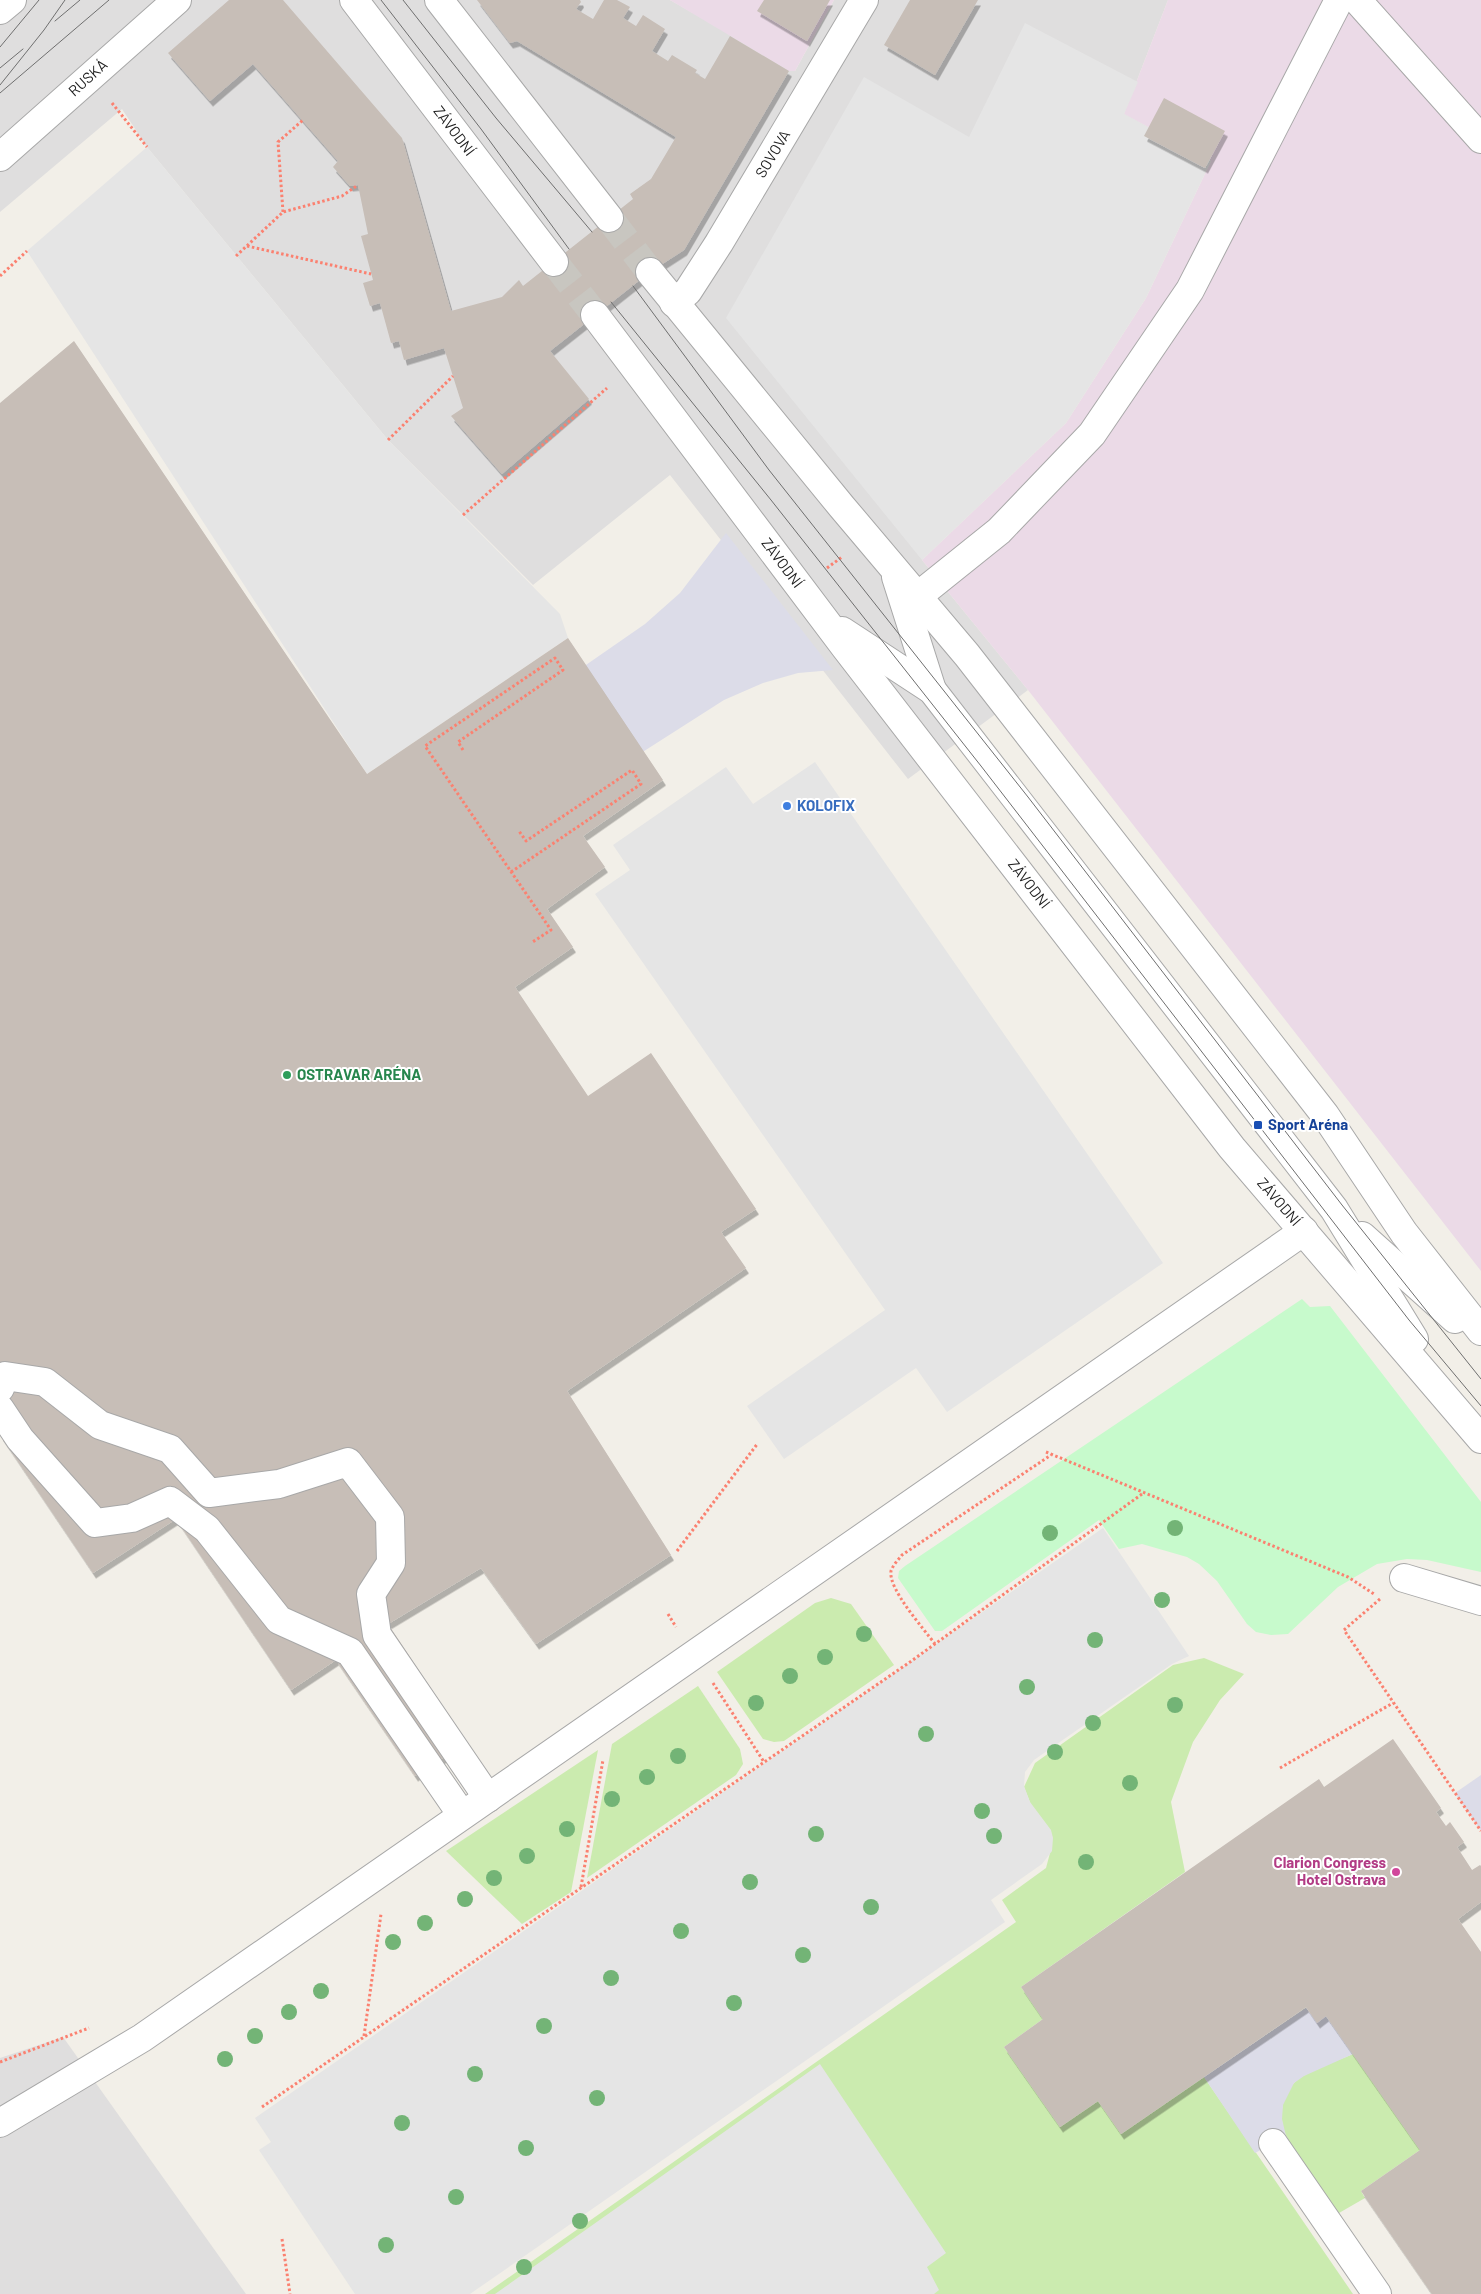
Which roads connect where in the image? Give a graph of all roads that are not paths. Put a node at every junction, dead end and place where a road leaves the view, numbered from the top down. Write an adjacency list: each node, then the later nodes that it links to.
1 (12, 0): 8 (street)
2 (177, 0): 10 (street, RUSKÁ)
3 (354, 0): 12 (street, ZÁVODNÍ)
4 (439, 0): 11 (street)
5 (864, 0): 14 (street, SOVOVA)
6 (1339, 0): 17 (street)
7 (1357, 0): 9 (street)
8 (0, 10)
9 (1481, 139)
10 (0, 157)
11 (609, 218)
12 (554, 262)
13 (650, 272): 14 (street)
14 (674, 303): 16 (street)
15 (595, 315): 18 (street, ZÁVODNÍ)
16 (892, 567): 17 (street); 19 (street)
17 (918, 596): 22 (street)
18 (824, 619): 19 (street); 21 (street, ZÁVODNÍ)
19 (932, 690): 20 (street)
20 (1334, 1209): 23 (street); 26 (street)
21 (1304, 1231): 26 (street, ZÁVODNÍ); 30 (street)
22 (1481, 1331)
23 (1481, 1342)
24 (0, 1388): 30 (street)
25 (0, 1409): 31 (street)
26 (1458, 1411): 27 (street, ZÁVODNÍ)
27 (1481, 1439)
28 (1404, 1578): 29 (street)
29 (1481, 1601)
30 (488, 1798): 31 (street)
31 (462, 1815): 32 (street)
32 (0, 2123)
33 (1273, 2143): 34 (street)
34 (1377, 2294)

